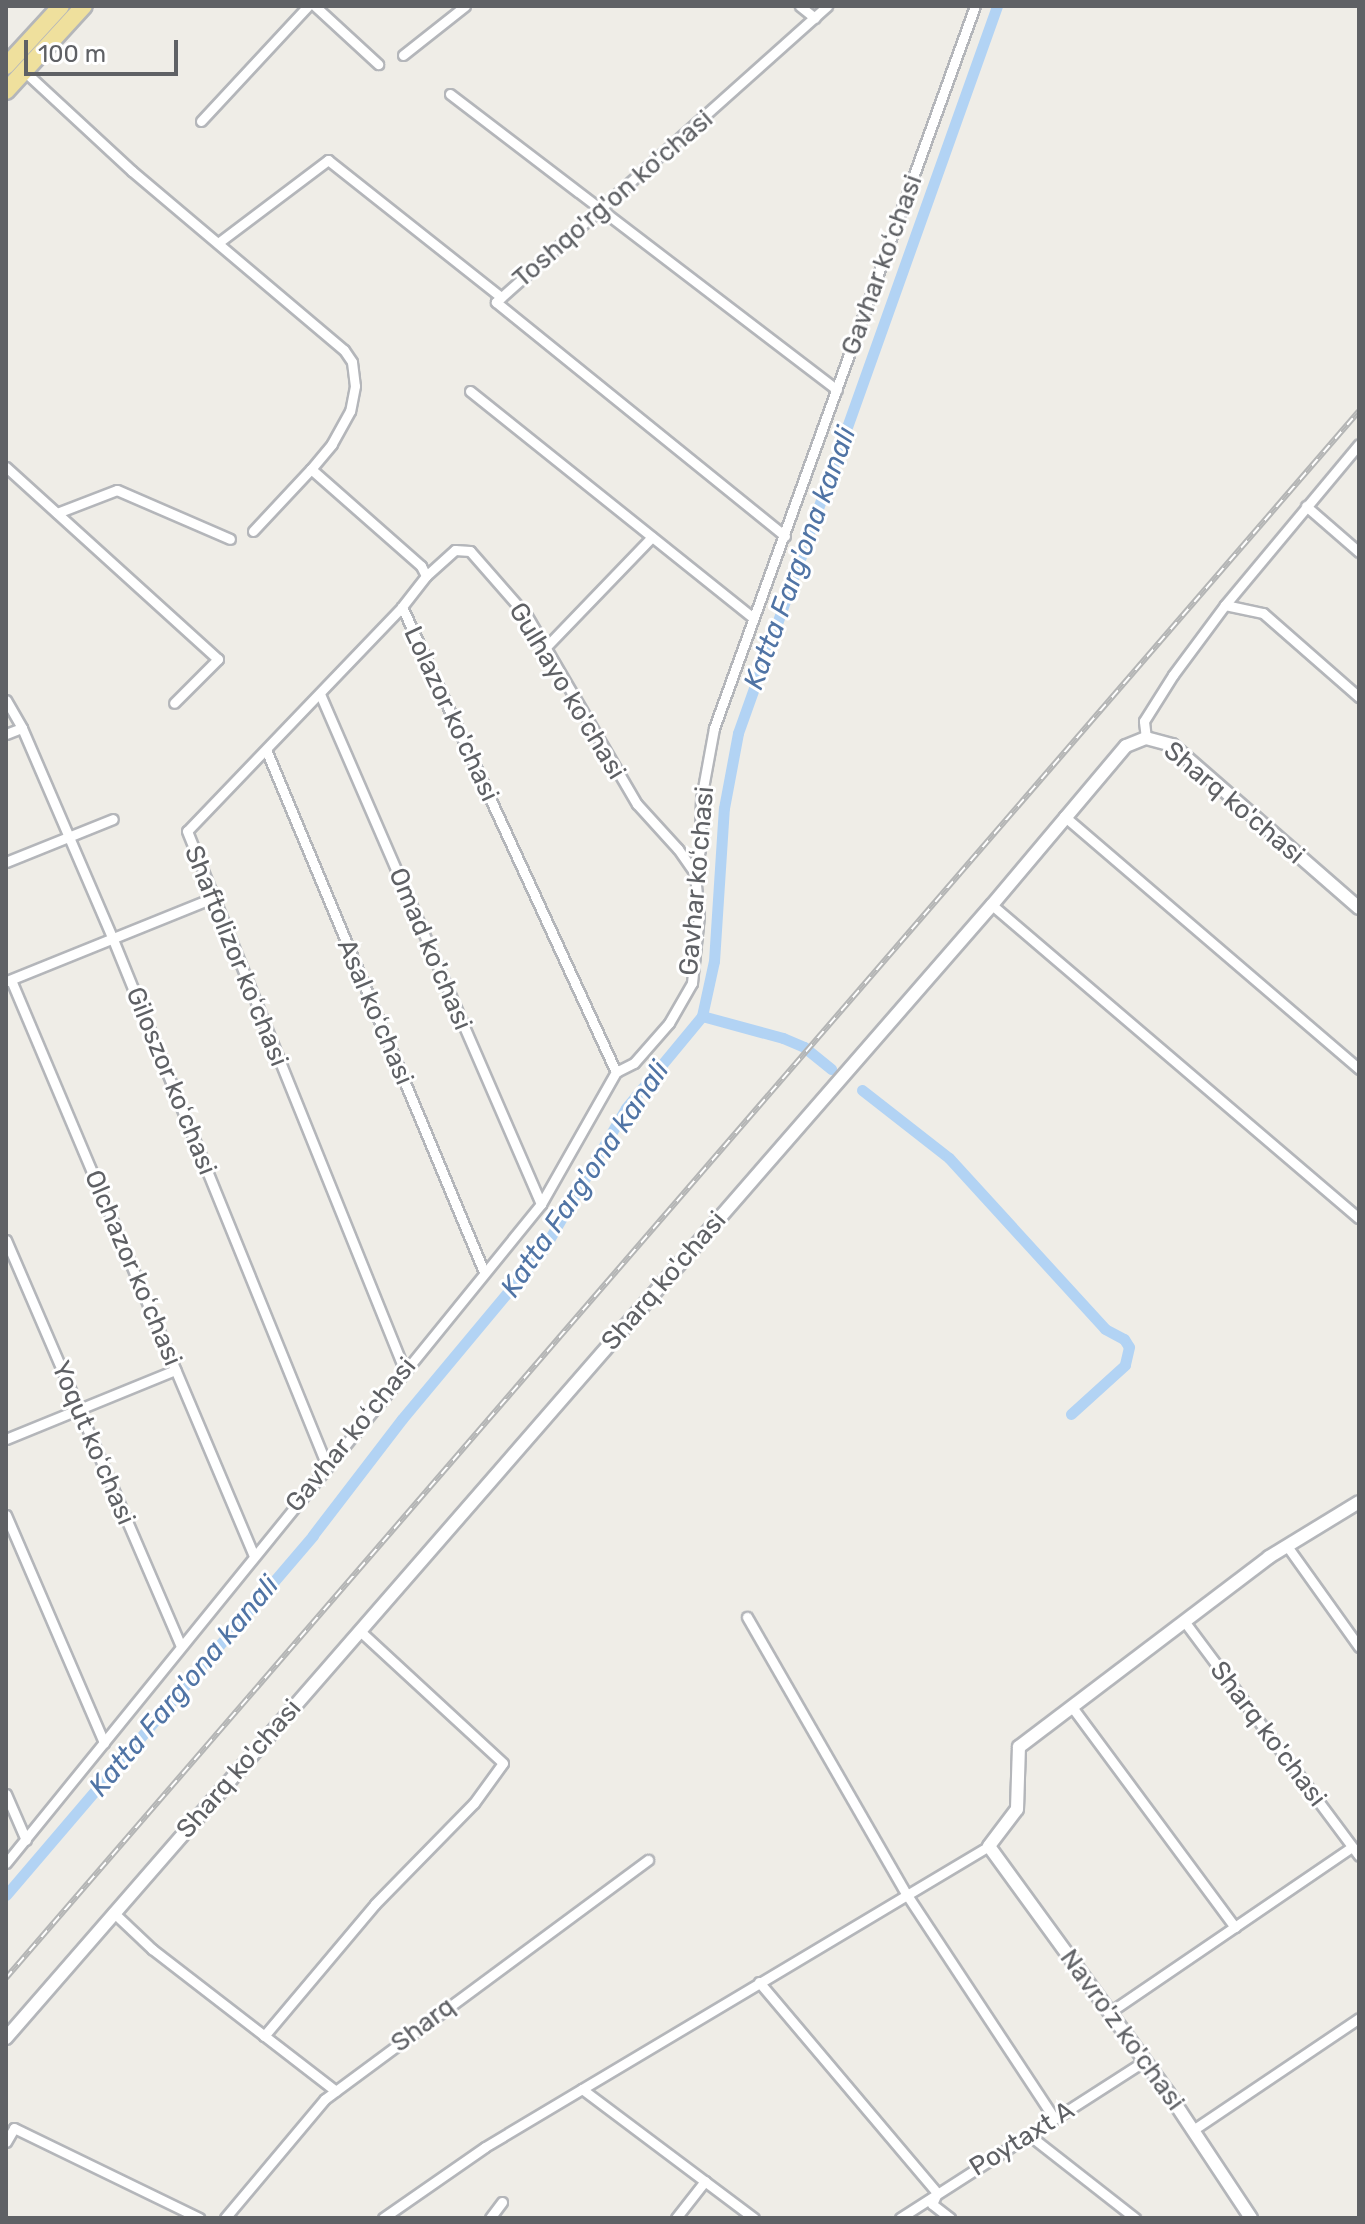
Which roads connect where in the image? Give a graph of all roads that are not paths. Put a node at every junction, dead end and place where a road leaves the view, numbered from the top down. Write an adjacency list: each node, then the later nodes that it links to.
1 (61, 6): 12 (highway)
2 (84, 6): 13 (highway)
3 (308, 6): 16 (street)
4 (315, 6): 11 (street)
5 (465, 6): 10 (street)
6 (800, 6): 9 (street)
7 (827, 6): 9 (street, Toshqo'rg'on ko'chasi)
8 (975, 6): 20 (street, Gavhar koʻchasi)
9 (815, 18): 17 (street, Toshqo'rg'on ko'chasi)
10 (403, 55)
11 (378, 64)
12 (6, 66)
13 (24, 71): 14 (highway); 18 (street)
14 (6, 91)
15 (450, 94): 17 (street)
16 (201, 121)
17 (601, 210): 19 (street, Toshqo'rg'on ko'chasi); 20 (street)
18 (218, 243): 19 (street); 24 (street)
19 (501, 297): 28 (street, Toshqo'rg'on ko'chasi)
20 (837, 390): 28 (street, Gavhar koʻchasi)
21 (470, 391): 29 (street)
22 (1359, 444): 25 (street)
23 (6, 467): 26 (street)
24 (311, 469): 27 (street); 32 (street)
25 (1306, 506): 31 (street); 33 (street)
26 (57, 513): 30 (street); 40 (street)
27 (253, 531)
28 (785, 536): 35 (street, Gavhar koʻchasi)
29 (652, 537): 35 (street); 36 (street)
30 (230, 539)
31 (1359, 552)
32 (426, 576): 34 (street, Lolazor ko'chasi); 36 (street, Gulhayo ko'chasi)
33 (1225, 605): 38 (street); 43 (street)
34 (402, 607): 37 (street, Shaftolizor koʻchasi); 56 (street, Lolazor ko'chasi)
35 (753, 618): 49 (street, Gavhar koʻchasi)
36 (545, 648): 49 (street, Gulhayo ko'chasi)
37 (320, 694): 44 (street, Shaftolizor koʻchasi); 57 (street, Omad ko'chasi)
38 (1359, 697)
39 (6, 700): 41 (street, Giloszor koʻchasi)
40 (174, 703)
41 (22, 728): 42 (street); 47 (street, Giloszor koʻchasi)
42 (6, 734)
43 (1146, 738): 45 (main road, Sharq ko'chasi); 52 (main road, Sharq ko'chasi)
44 (267, 752): 50 (street, Shaftolizor koʻchasi); 60 (street, Asal koʻchasi)
45 (1064, 816): 51 (main road, Sharq ko'chasi); 55 (street)
46 (113, 819): 47 (street)
47 (69, 838): 48 (street); 53 (street, Giloszor koʻchasi)
48 (6, 862)
49 (695, 875): 56 (street, Gavhar koʻchasi)
50 (212, 898): 53 (street); 61 (street, Shaftolizor koʻchasi)
51 (992, 905): 58 (street); 72 (main road, Sharq ko'chasi)
52 (1359, 908)
53 (112, 937): 54 (street); 65 (street, Giloszor koʻchasi)
54 (9, 981): 62 (street, Olchazor koʻchasi)
55 (1359, 1069)
56 (616, 1072): 57 (street, Gavhar koʻchasi)
57 (541, 1204): 60 (street, Gavhar koʻchasi)
58 (1359, 1218)
59 (6, 1240): 63 (street, Yoqut koʻchasi)
60 (484, 1272): 61 (street, Gavhar koʻchasi)
61 (404, 1369): 65 (street, Gavhar koʻchasi)
62 (175, 1370): 63 (street); 69 (street, Olchazor koʻchasi)
63 (77, 1410): 64 (street); 73 (street, Yoqut koʻchasi)
64 (6, 1439)
65 (327, 1466): 69 (street, Gavhar koʻchasi)
66 (1359, 1502): 68 (main road)
67 (6, 1515): 76 (street)
68 (1287, 1546): 71 (main road); 74 (street)
69 (254, 1556): 73 (street, Gavhar koʻchasi)
70 (747, 1617): 84 (street)
71 (1184, 1621): 75 (main road); 80 (street, Sharq ko'chasi)
72 (361, 1632): 85 (main road, Sharq ko'chasi); 90 (street)
73 (181, 1646): 76 (street, Gavhar koʻchasi)
74 (1359, 1647)
75 (1072, 1707): 79 (main road); 86 (street)
76 (104, 1743): 78 (street, Gavhar koʻchasi)
77 (6, 1794): 78 (street)
78 (26, 1840): 83 (street, Gavhar koʻchasi)
79 (989, 1846): 84 (street); 88 (main road, Navro'z ko'chasi)
80 (1352, 1847): 81 (street, Sharq ko'chasi); 86 (street)
81 (1359, 1856)
82 (648, 1860): 94 (street, Sharq)
83 (6, 1863)
84 (907, 1895): 87 (street); 95 (street)
85 (113, 1912): 90 (street); 91 (main road, Sharq ko'chasi)
86 (1235, 1927): 88 (street)
87 (759, 1982): 93 (street); 100 (street)
88 (1110, 2012): 92 (main road, Navro'z ko'chasi)
89 (1359, 2018): 96 (street)
90 (264, 2036): 94 (street)
91 (6, 2038)
92 (1145, 2061): 95 (street, Poytaxt A); 96 (main road, Navro'z ko'chasi)
93 (582, 2089): 99 (street); 104 (street)
94 (336, 2091): 103 (street, Sharq)
95 (1054, 2118): 97 (street, Poytaxt A)
96 (1193, 2130): 111 (main road, Navro'z ko'chasi)
97 (1029, 2135): 100 (street, Poytaxt A); 110 (street)
98 (6, 2142): 102 (street)
99 (705, 2181): 106 (street); 107 (street)
100 (937, 2193): 108 (street, Poytaxt A); 109 (street)
101 (502, 2202): 105 (street)
102 (199, 2218)
103 (225, 2218)
104 (383, 2218)
105 (490, 2218)
106 (676, 2218)
107 (754, 2218)
108 (900, 2218)
109 (950, 2218)
110 (1135, 2218)
111 (1251, 2218)

